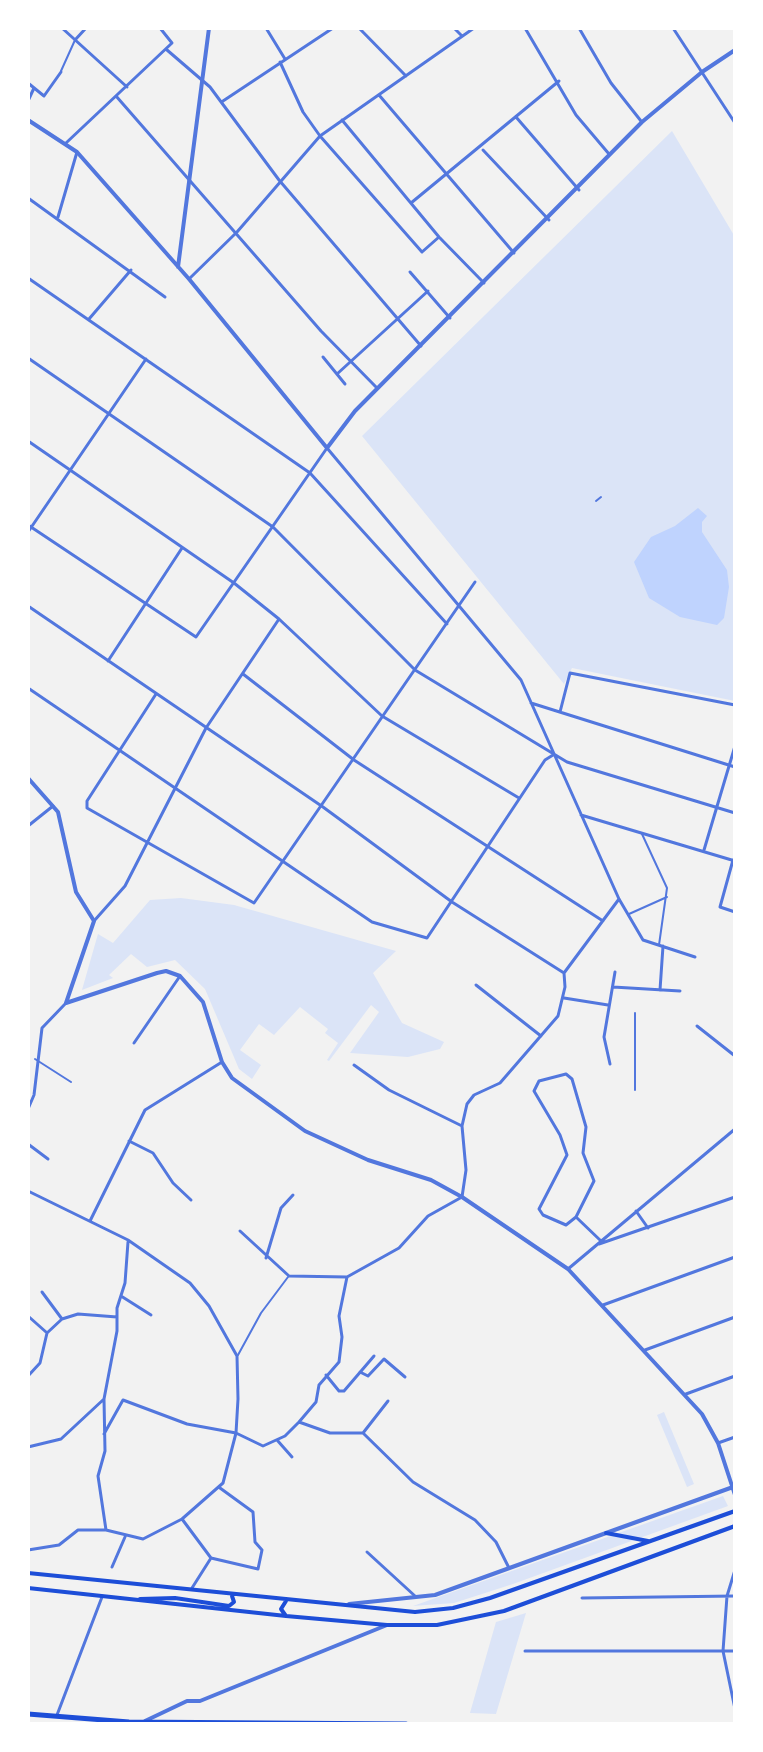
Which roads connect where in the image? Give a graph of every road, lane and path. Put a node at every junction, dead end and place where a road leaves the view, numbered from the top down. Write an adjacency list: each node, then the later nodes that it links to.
1 (62, 28): 14 (street)
2 (86, 28): 14 (street)
3 (160, 28): 15 (street)
4 (209, 28): 23 (street)
5 (266, 28): 17 (street)
6 (333, 28): 17 (street)
7 (359, 28): 21 (street)
8 (454, 28): 13 (street)
9 (474, 28): 13 (street)
10 (525, 28): 22 (street)
11 (579, 28): 34 (street)
12 (673, 28): 20 (street)
13 (462, 36): 21 (street)
14 (75, 40): 19 (street); 25 (street)
15 (167, 50): 23 (street); 25 (street)
16 (735, 50): 20 (street)
17 (285, 59): 18 (street)
18 (280, 62): 30 (street); 36 (street)
19 (61, 72): 26 (street)
20 (702, 72): 34 (street); 35 (street)
21 (406, 76): 27 (street)
22 (559, 81): 31 (street); 40 (street)
23 (201, 82): 30 (street); 41 (street)
24 (28, 83): 26 (street)
25 (127, 87): 28 (street)
26 (34, 88): 29 (street)
27 (379, 95): 33 (street); 42 (street)
28 (116, 96): 37 (street); 41 (street)
29 (28, 101)
30 (222, 102): 43 (street)
31 (516, 117): 42 (street); 44 (street)
32 (28, 120): 37 (street)
33 (342, 120): 36 (street); 46 (street)
34 (642, 122): 40 (street)
35 (735, 123)
36 (320, 136): 43 (street); 50 (street)
37 (66, 143): 39 (street)
38 (483, 150): 48 (street)
39 (77, 152): 47 (street); 52 (street)
40 (610, 157): 44 (street)
41 (189, 176): 49 (street); 52 (street)
42 (446, 176): 46 (street); 51 (street)
43 (279, 180): 49 (street); 60 (street)
44 (579, 190): 48 (street)
45 (28, 198): 47 (street)
46 (411, 203): 50 (street)
47 (58, 217): 53 (street)
48 (549, 220): 51 (street)
49 (237, 232): 56 (street); 67 (street)
50 (439, 237): 57 (street)
51 (515, 253): 57 (street)
52 (178, 267): 56 (street)
53 (131, 270): 59 (street); 62 (street)
54 (410, 272): 58 (street)
55 (28, 278): 62 (street)
56 (189, 279): 73 (street)
57 (481, 283): 61 (street)
58 (428, 291): 60 (street); 61 (street)
59 (165, 297)
60 (398, 318): 63 (street); 67 (street)
61 (450, 318): 63 (street)
62 (89, 319): 66 (street)
63 (421, 346): 70 (street)
64 (323, 357): 68 (street)
65 (28, 358): 71 (street)
66 (146, 359): 71 (street); 75 (street)
67 (351, 361): 68 (street); 70 (street)
68 (337, 374): 69 (street)
69 (345, 384)
70 (377, 388): 73 (street)
71 (108, 414): 74 (street); 79 (street)
72 (28, 441): 74 (street)
73 (327, 448): 75 (street); 86 (street)
74 (71, 470): 78 (street); 81 (street)
75 (310, 473): 79 (street); 88 (street)
76 (601, 497): 77 (street)
77 (596, 501)
78 (30, 526): 80 (street); 84 (street)
79 (273, 527): 83 (street); 90 (street)
80 (28, 532)
81 (182, 548): 83 (street); 84 (street)
82 (475, 582): 86 (street)
83 (234, 583): 84 (street); 87 (street)
84 (146, 604): 89 (street)
85 (28, 606): 89 (street)
86 (458, 608): 88 (street); 94 (street)
87 (279, 619): 91 (street); 97 (street)
88 (447, 624): 90 (street)
89 (108, 661): 93 (street)
90 (415, 670): 97 (street); 101 (street)
91 (243, 674): 98 (street); 102 (street)
92 (28, 688): 100 (street)
93 (156, 694): 98 (street); 100 (street)
94 (531, 703): 96 (street); 101 (street)
95 (735, 705): 96 (street)
96 (560, 712): 103 (street)
97 (382, 716): 102 (street); 107 (street)
98 (206, 728): 106 (street); 109 (street)
99 (735, 746): 103 (street)
100 (119, 750): 106 (street); 115 (street)
101 (553, 755): 107 (street); 110 (street); 112 (street)
102 (354, 760): 109 (street); 116 (street)
103 (729, 765): 104 (street); 110 (street)
104 (735, 767)
105 (28, 778): 108 (street)
106 (176, 788): 115 (street); 119 (street)
107 (519, 798): 116 (street)
108 (54, 805): 113 (street); 125 (street)
109 (323, 807): 119 (street); 122 (street)
110 (715, 808): 111 (street); 117 (street)
111 (735, 813)
112 (581, 815): 114 (street); 121 (street)
113 (28, 826)
114 (641, 833): 117 (street); 120 (street)
115 (147, 844): 119 (street); 125 (street)
116 (489, 844): 122 (street); 126 (street)
117 (704, 851): 118 (street)
118 (734, 860): 123 (street)
119 (284, 863): 122 (street)
120 (668, 896): 124 (street); 127 (street)
121 (619, 899): 124 (street); 126 (street)
122 (452, 902): 130 (street)
123 (735, 912)
124 (629, 914): 127 (street)
125 (94, 921): 137 (street)
126 (603, 921): 130 (street)
127 (661, 946): 128 (street); 134 (street)
128 (695, 957)
129 (615, 972): 133 (street)
130 (564, 973): 136 (street)
131 (180, 976): 137 (street); 142 (street); 145 (street)
132 (476, 985): 141 (street)
133 (613, 987): 134 (street); 138 (street)
134 (660, 990): 135 (street)
135 (680, 991)
136 (563, 998): 138 (street); 141 (street)
137 (66, 1003): 144 (street)
138 (608, 1005): 146 (street)
139 (635, 1013): 149 (street)
140 (697, 1026): 143 (street)
141 (541, 1036): 151 (street)
142 (134, 1043)
143 (735, 1056)
144 (35, 1059): 148 (street); 150 (street)
145 (222, 1062): 153 (street); 158 (street)
146 (610, 1064)
147 (354, 1065): 151 (street)
148 (71, 1082)
149 (635, 1090)
150 (28, 1109)
151 (462, 1126): 158 (street)
152 (735, 1129): 161 (street)
153 (129, 1141): 160 (street); 163 (street)
154 (28, 1144): 155 (street)
155 (48, 1159)
156 (28, 1191): 163 (street)
157 (293, 1195): 169 (street)
158 (462, 1197): 170 (street); 172 (street)
159 (735, 1197): 164 (street)
160 (191, 1200)
161 (636, 1211): 164 (street); 167 (street)
162 (576, 1217): 162 (street); 167 (street)
163 (90, 1221): 166 (street)
164 (649, 1228): 167 (street)
165 (240, 1231): 169 (street)
166 (128, 1240): 174 (street); 183 (street)
167 (599, 1242): 170 (street)
168 (735, 1257): 175 (street)
169 (266, 1258): 171 (street)
170 (568, 1269): 175 (street)
171 (289, 1276): 172 (street); 183 (street)
172 (347, 1277): 186 (street)
173 (42, 1292): 180 (street)
174 (121, 1296): 176 (street); 178 (street)
175 (602, 1306): 182 (street)
176 (151, 1315)
177 (28, 1316): 181 (street)
178 (117, 1317): 180 (street); 191 (street)
179 (735, 1317): 182 (street)
180 (62, 1319): 181 (street)
181 (47, 1333): 187 (street)
182 (644, 1351): 190 (street)
183 (237, 1356): 194 (street)
184 (374, 1356): 185 (street)
185 (359, 1371): 186 (street); 189 (street)
186 (326, 1375): 193 (street)
187 (28, 1376)
188 (735, 1376): 190 (street)
189 (405, 1377)
190 (686, 1394): 199 (street)
191 (104, 1399): 196 (street); 200 (street)
192 (388, 1401): 195 (street)
193 (299, 1422): 195 (street); 198 (street)
194 (236, 1433): 196 (street); 198 (street); 203 (street)
195 (363, 1433): 216 (street)
196 (104, 1434): 208 (street)
197 (735, 1437): 199 (street)
198 (277, 1440): 201 (street)
199 (718, 1443): 202 (street)
200 (28, 1447)
201 (292, 1457)
202 (734, 1486): 204 (street); 209 (street)
203 (220, 1488): 206 (street); 214 (street)
204 (735, 1495)
205 (735, 1511): 211 (main road)
206 (182, 1519): 210 (street); 214 (street)
207 (735, 1526): 231 (main road)
208 (106, 1530): 210 (street); 212 (street)
209 (606, 1533): 211 (main road); 216 (street)
210 (125, 1537): 215 (street)
211 (650, 1542): 229 (main road)
212 (28, 1550)
213 (367, 1552): 225 (street)
214 (211, 1558): 220 (street)
215 (112, 1567)
216 (509, 1569): 225 (street)
217 (735, 1570): 222 (street)
218 (28, 1573): 220 (main road)
219 (28, 1588): 224 (main road)
220 (190, 1590): 221 (main road)
221 (230, 1595): 227 (main road); 228 (main road)
222 (727, 1596): 223 (street); 226 (street); 233 (street)
223 (735, 1596)
224 (102, 1597): 227 (main road); 237 (street)
225 (416, 1597): 229 (street)
226 (582, 1598)
227 (130, 1600): 230 (main road)
228 (288, 1601): 229 (main road); 230 (main road)
229 (332, 1606)
230 (286, 1616): 231 (main road)
231 (387, 1625): 238 (street)
232 (525, 1651): 233 (street)
233 (723, 1651): 234 (street); 235 (street)
234 (735, 1651)
235 (735, 1709)
236 (28, 1714): 237 (highway)
237 (56, 1718): 238 (highway)
238 (145, 1721): 239 (highway)
239 (406, 1724)

